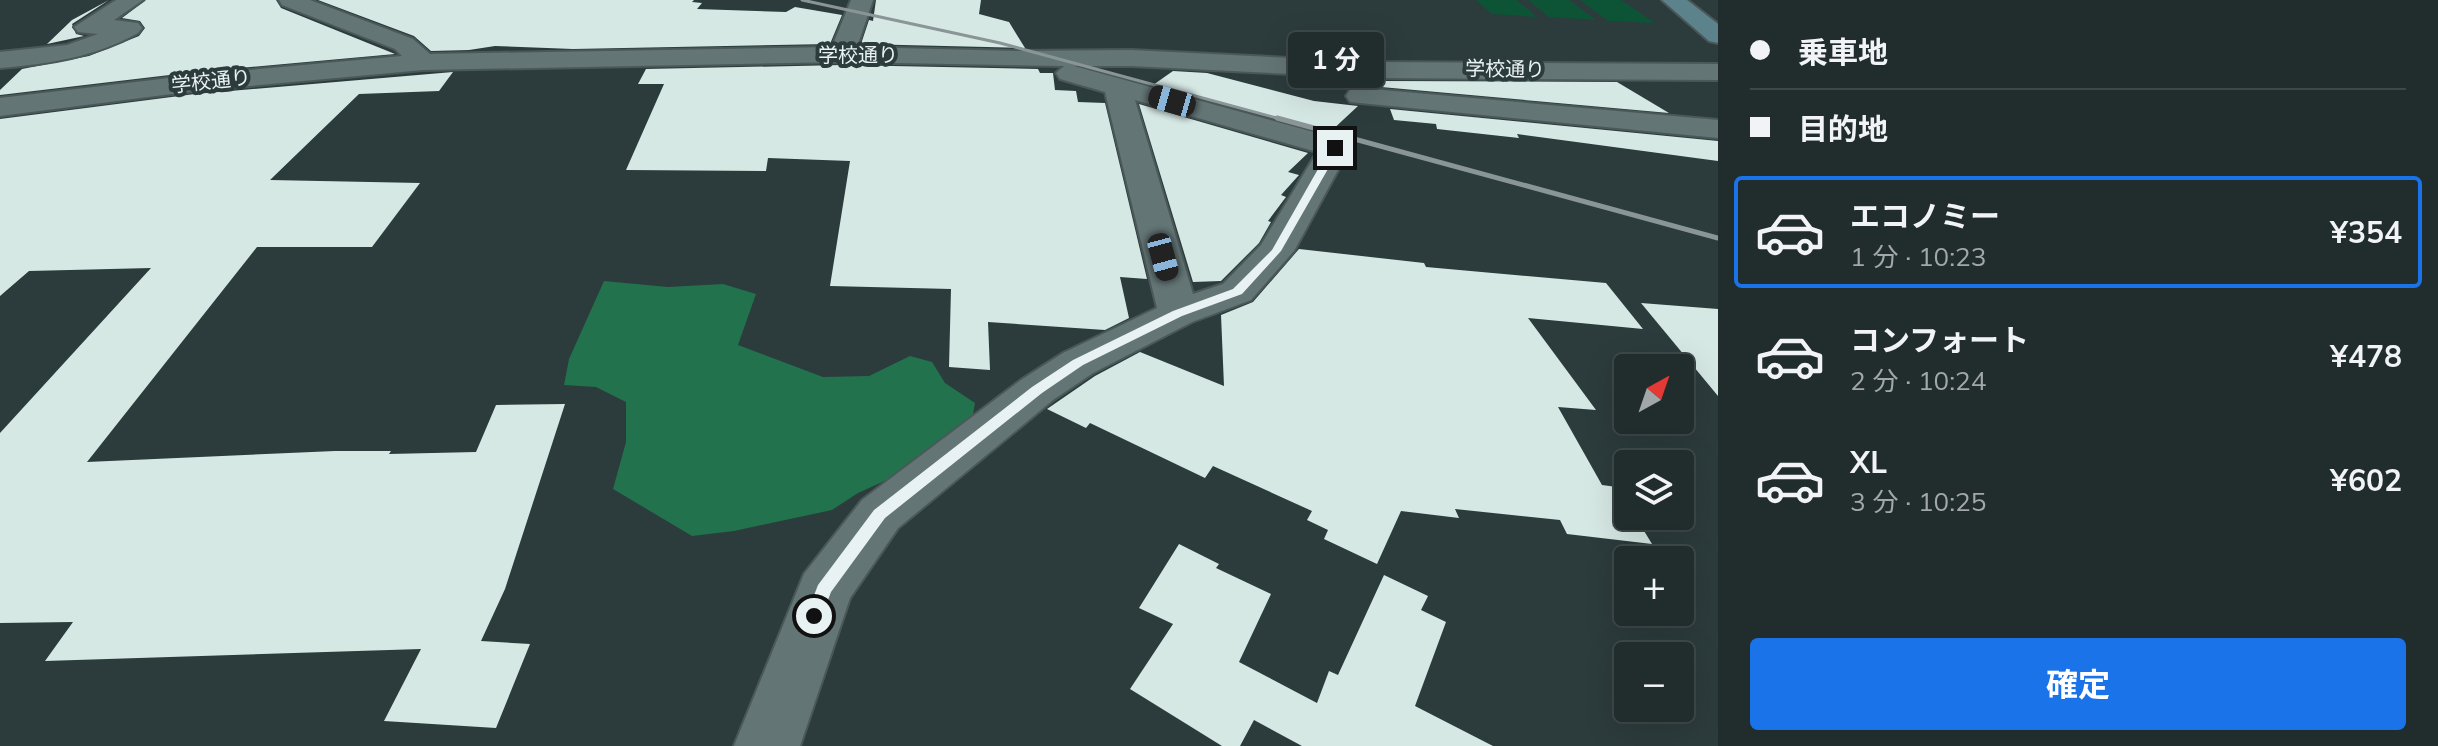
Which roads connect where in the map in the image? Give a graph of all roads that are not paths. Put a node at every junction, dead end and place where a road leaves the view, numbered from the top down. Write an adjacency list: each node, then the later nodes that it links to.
1 (132, 0): 8 (street)
2 (290, 0): 9 (street)
3 (862, 0): 6 (street)
4 (1673, 0): 5 (street)
5 (1718, 36)
6 (842, 54): 7 (street, 学校通り); 9 (street, 学校通り)
7 (1017, 59): 11 (street); 12 (street, 学校通り)
8 (0, 60)
9 (423, 62): 13 (street, 学校通り)
10 (1718, 72): 12 (street, 学校通り)
11 (1117, 86): 15 (street); 15 (street)
12 (1359, 94): 14 (street)
13 (0, 107)
14 (1718, 129)
15 (1178, 313): 16 (street)
16 (767, 746)

